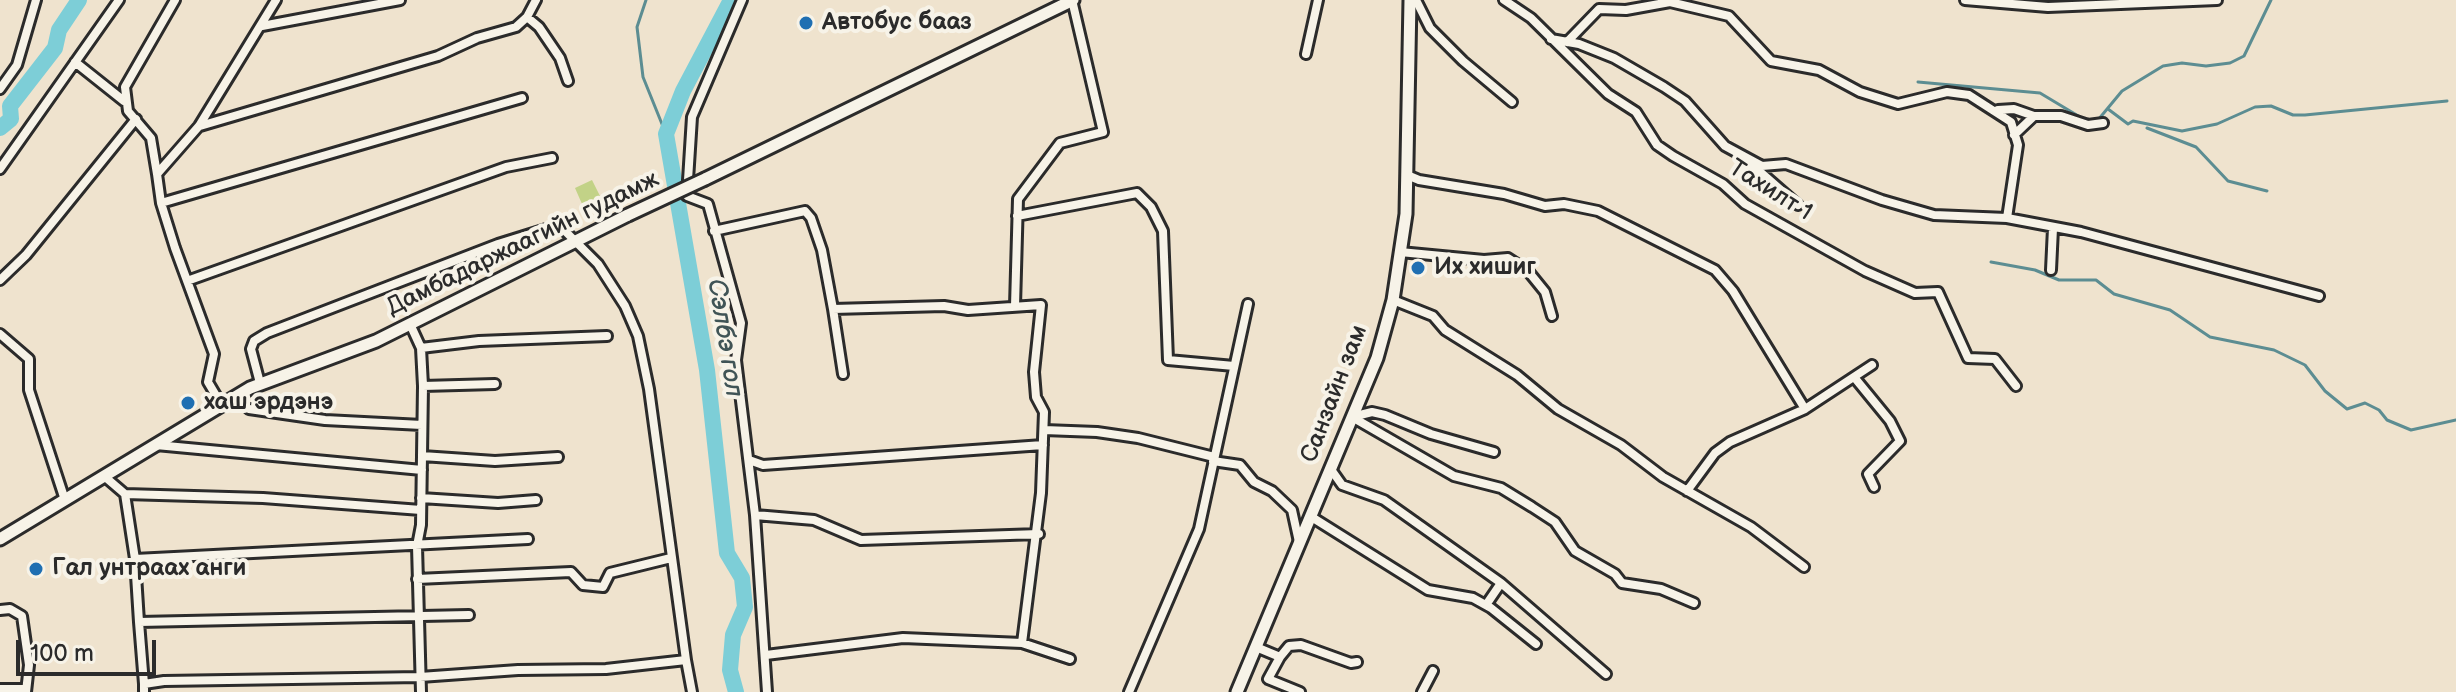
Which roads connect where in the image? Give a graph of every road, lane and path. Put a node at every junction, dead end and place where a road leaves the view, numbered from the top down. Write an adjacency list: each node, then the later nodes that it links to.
1 (36, 0): 22 (street)
2 (119, 0): 20 (street)
3 (175, 0): 24 (street)
4 (276, 0): 16 (street)
5 (400, 0): 16 (street)
6 (536, 0): 15 (street)
7 (742, 0): 42 (street)
8 (1073, 0): 39 (street); 43 (main road, Дамбадаржаагийн гудамж, bridge)
9 (1318, 0): 19 (street)
10 (1410, 0): 36 (main road, Санзайн зам)
11 (1416, 0): 25 (street)
12 (1504, 0): 17 (street, Тахилт 1)
13 (1965, 0): 14 (street)
14 (2217, 0)
15 (527, 17): 21 (street); 30 (street)
16 (262, 26): 30 (street)
17 (1551, 39): 18 (street); 65 (street, Тахилт 1)
18 (1567, 42): 26 (street); 33 (street)
19 (1306, 54)
20 (75, 62): 24 (street); 34 (street)
21 (568, 81)
22 (0, 89)
23 (522, 98): 37 (street)
24 (124, 101): 28 (street)
25 (1512, 102)
26 (1998, 110): 27 (street); 31 (street)
27 (2034, 116): 29 (street); 31 (street)
28 (136, 119): 35 (street); 46 (street)
29 (2103, 123)
30 (199, 126): 35 (street)
31 (2014, 135): 40 (street)
32 (552, 158): 47 (street)
33 (1746, 160): 38 (street); 40 (street)
34 (0, 169)
35 (157, 174): 37 (street)
36 (1407, 175): 44 (main road, Санзайн зам); 68 (street)
37 (161, 203): 47 (street)
38 (1798, 205)
39 (1017, 216): 51 (street); 59 (street)
40 (2007, 218): 41 (street)
41 (2053, 228): 45 (street); 48 (street)
42 (714, 231): 52 (street); 78 (street)
43 (577, 242): 54 (main road, Дамбадаржаагийн гудамж); 62 (street); 96 (street)
44 (1400, 252): 49 (main road, Санзайн зам); 53 (street)
45 (2051, 270)
46 (0, 280)
47 (187, 281): 66 (street)
48 (2319, 296)
49 (1393, 300): 69 (main road, Санзайн зам); 83 (street)
50 (1248, 304): 59 (street)
51 (1015, 306): 52 (street); 71 (street)
52 (833, 309): 60 (street)
53 (1552, 316)
54 (410, 324): 57 (street); 62 (main road, Дамбадаржаагийн гудамж)
55 (0, 334): 86 (street)
56 (607, 336): 57 (street)
57 (421, 348): 64 (street)
58 (1872, 365): 61 (street)
59 (1234, 366): 77 (street)
60 (843, 374)
61 (1854, 377): 68 (street); 82 (street)
62 (260, 383): 66 (main road, Дамбадаржаагийн гудамж)
63 (495, 384): 64 (street)
64 (423, 386): 70 (street)
65 (2016, 386)
66 (221, 404): 72 (main road, Дамбадаржаагийн гудамж)
67 (249, 409): 70 (street)
68 (1805, 409): 83 (street)
69 (1352, 417): 74 (street); 79 (main road, Санзайн зам); 101 (street)
70 (422, 425): 75 (street)
71 (1044, 430): 73 (street); 77 (street)
72 (156, 445): 80 (street); 81 (main road, Дамбадаржаагийн гудамж)
73 (1043, 445): 78 (street); 91 (street)
74 (1494, 452)
75 (422, 456): 76 (street); 80 (street)
76 (558, 457)
77 (1213, 459): 94 (street); 124 (street)
78 (749, 460): 89 (street)
79 (1330, 468): 90 (main road, Санзайн зам); 100 (street)
80 (422, 470): 85 (street)
81 (104, 476): 84 (street); 86 (main road, Дамбадаржаагийн гудамж)
82 (1874, 487)
83 (1687, 491): 98 (street)
84 (125, 494): 88 (street); 97 (street)
85 (421, 498): 87 (street); 88 (street)
86 (65, 500): 92 (main road, Дамбадаржаагийн гудамж)
87 (536, 500)
88 (421, 510): 95 (street)
89 (755, 515): 91 (street); 110 (street)
90 (1310, 516): 94 (main road, Санзайн зам); 102 (street)
91 (1039, 534): 107 (street)
92 (0, 539)
93 (528, 539): 95 (street)
94 (1299, 543): 109 (main road, Санзайн зам)
95 (417, 546): 97 (street); 99 (street)
96 (671, 558): 99 (street); 113 (street)
97 (135, 559): 106 (street)
98 (1804, 567)
99 (417, 579): 104 (street)
100 (1501, 583): 102 (street); 116 (street)
101 (1694, 603)
102 (1486, 605): 108 (street)
103 (0, 610): 120 (street)
104 (417, 615): 105 (street); 106 (street); 117 (street)
105 (469, 615)
106 (139, 622): 118 (street)
107 (1022, 643): 110 (street); 112 (street)
108 (1536, 644)
109 (1256, 647): 111 (street); 125 (main road, Санзайн зам)
110 (766, 655): 123 (street)
111 (1280, 657): 114 (street); 126 (street)
112 (1070, 659)
113 (686, 660): 117 (street); 122 (street)
114 (1357, 662)
115 (1433, 671): 127 (street)
116 (1606, 674)
117 (420, 677): 118 (street); 121 (street)
118 (144, 688)
119 (0, 689): 120 (street)
120 (26, 690)
121 (421, 692)
122 (692, 692)
123 (767, 692)
124 (1129, 692)
125 (1237, 692)
126 (1300, 692)
127 (1422, 692)

